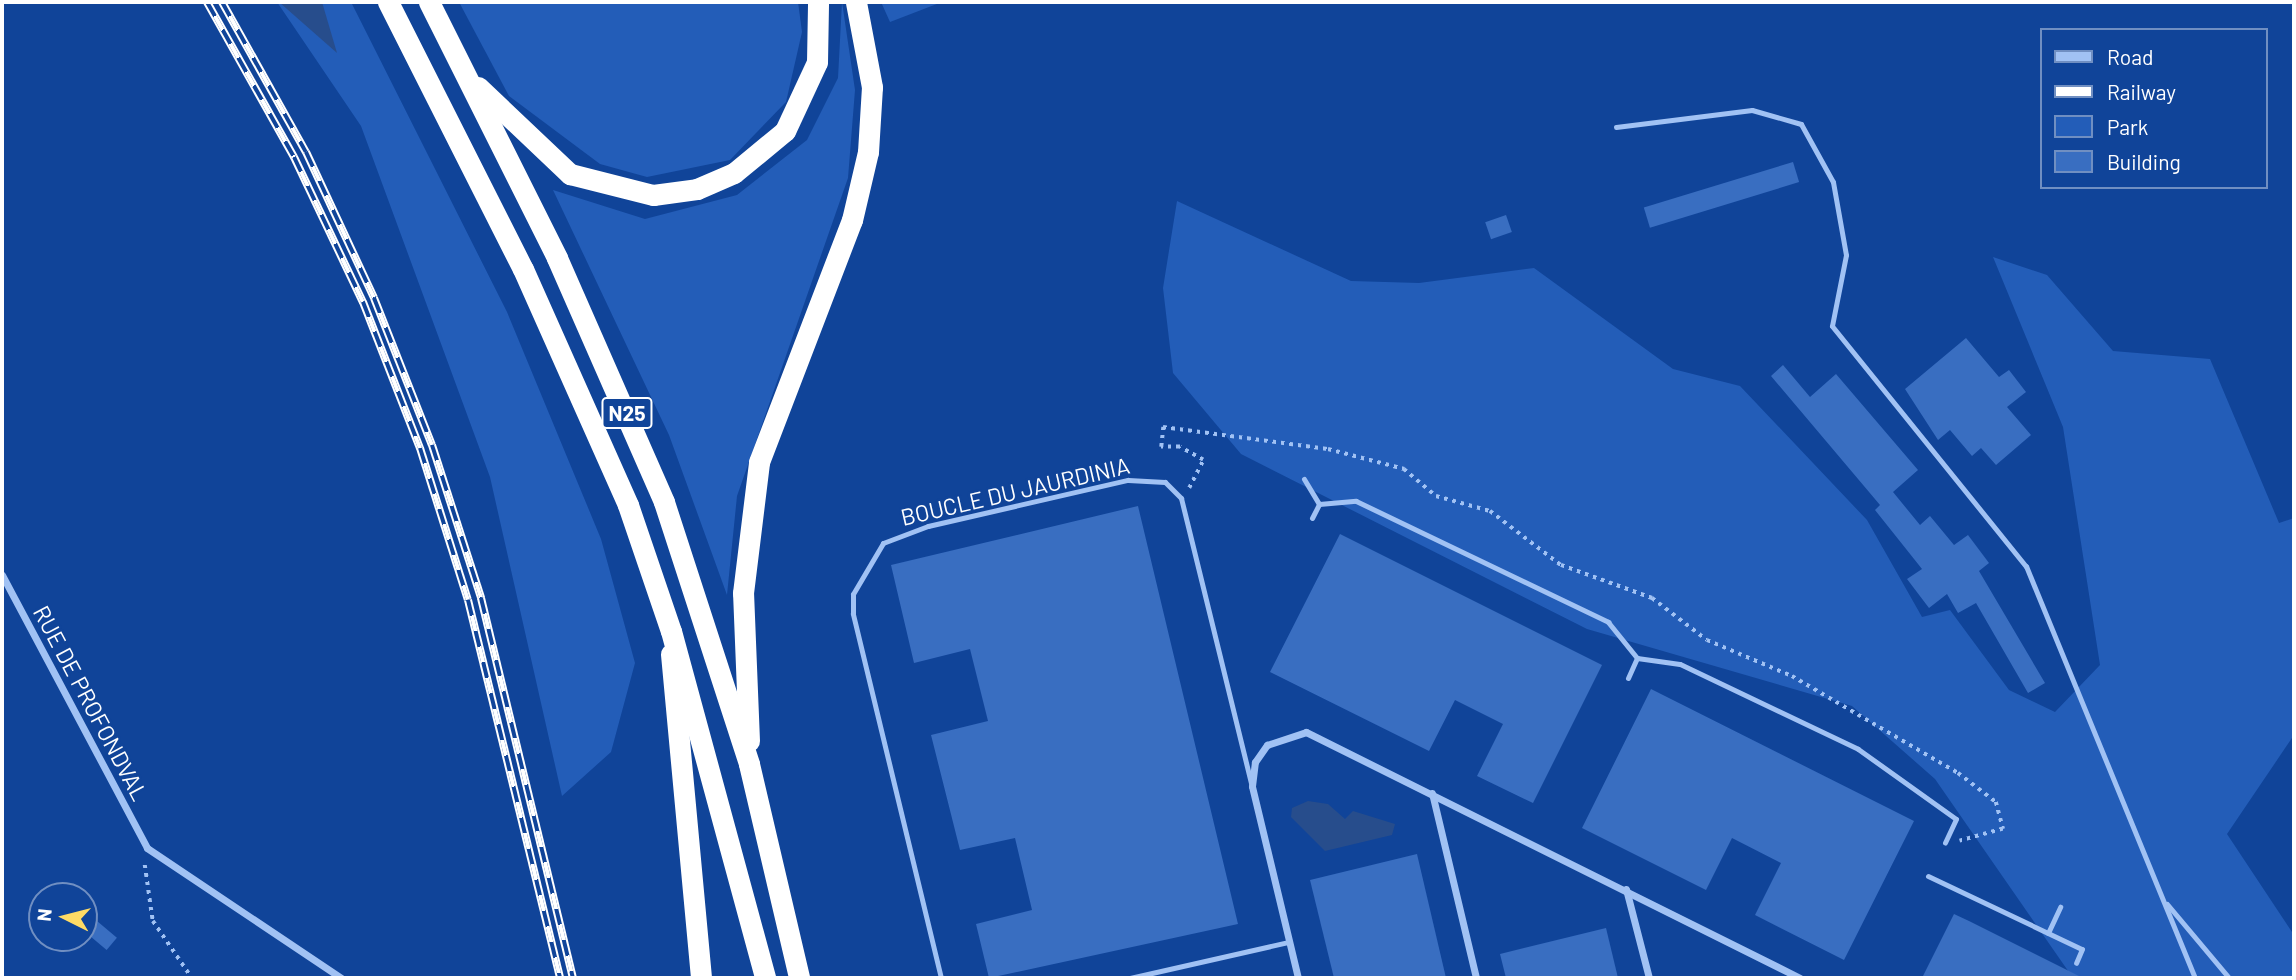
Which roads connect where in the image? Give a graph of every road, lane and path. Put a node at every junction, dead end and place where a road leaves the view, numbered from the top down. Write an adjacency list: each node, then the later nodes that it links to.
1 (388, 2): 12 (highway, N25)
2 (429, 2): 5 (highway, N25)
3 (818, 2): 5 (highway)
4 (856, 2): 15 (highway)
5 (467, 77): 15 (highway, N25)
6 (1616, 127): 22 (lane)
7 (1304, 479): 9 (lane)
8 (1181, 498): 16 (lane); 18 (path); 32 (lane, BOUCLE DU JAURDINIA)
9 (1319, 504): 10 (lane); 13 (lane)
10 (1312, 518)
11 (2, 575): 19 (street, RUE DE PROFONDVAL)
12 (671, 631): 29 (highway); 30 (highway, N25)
13 (1637, 658): 14 (lane); 18 (lane)
14 (1628, 678)
15 (749, 764): 31 (highway, N25)
16 (1252, 786): 17 (street); 25 (street)
17 (1432, 793): 21 (street); 35 (street)
18 (1945, 843)
19 (147, 848): 27 (path); 28 (street)
20 (1928, 876): 24 (lane)
21 (1626, 889): 36 (street); 37 (street)
22 (2163, 899): 38 (lane); 39 (lane)
23 (2060, 907): 24 (lane)
24 (2048, 933): 26 (lane)
25 (1289, 942): 33 (lane); 34 (street)
26 (2076, 964)
27 (192, 978)
28 (341, 978)
29 (701, 978)
30 (765, 978)
31 (799, 978)
32 (941, 978)
33 (1130, 978)
34 (1298, 978)
35 (1476, 978)
36 (1649, 978)
37 (1800, 978)
38 (2195, 978)
39 (2229, 978)

